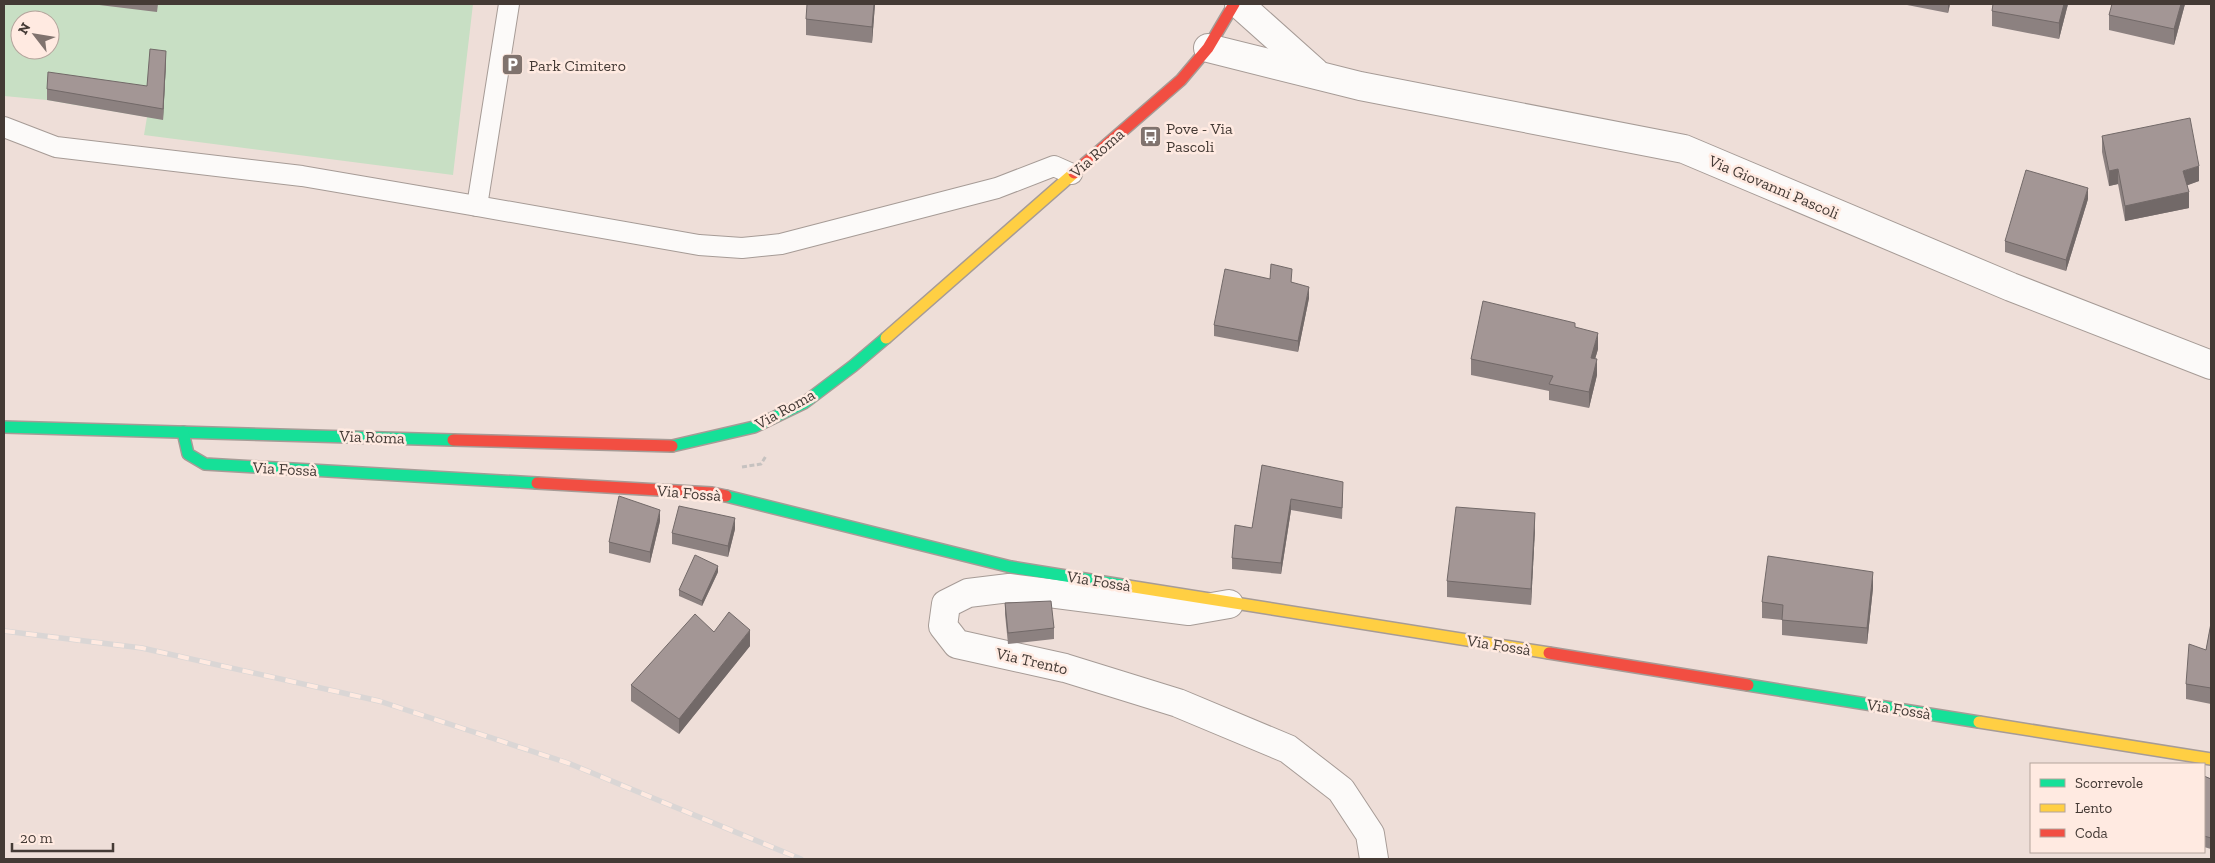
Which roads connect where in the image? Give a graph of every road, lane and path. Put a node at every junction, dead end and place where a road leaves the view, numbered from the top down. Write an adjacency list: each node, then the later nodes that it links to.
1 (509, 4): 8 (lane)
2 (1234, 4): 4 (street, Via Roma)
3 (1239, 4): 5 (street, Via Giovanni Pascoli)
4 (1208, 48): 5 (street, Via Giovanni Pascoli); 7 (street, Via Roma)
5 (1316, 74): 9 (street, Via Giovanni Pascoli)
6 (4, 128): 8 (lane)
7 (1072, 174): 8 (lane); 11 (street, Via Roma)
8 (477, 206)
9 (2211, 365)
10 (4, 427): 11 (street)
11 (183, 432): 12 (street, Via Fossà)
12 (1237, 603): 13 (street, Via Fossà); 14 (street, Via Trento)
13 (2211, 759)
14 (1374, 859)

